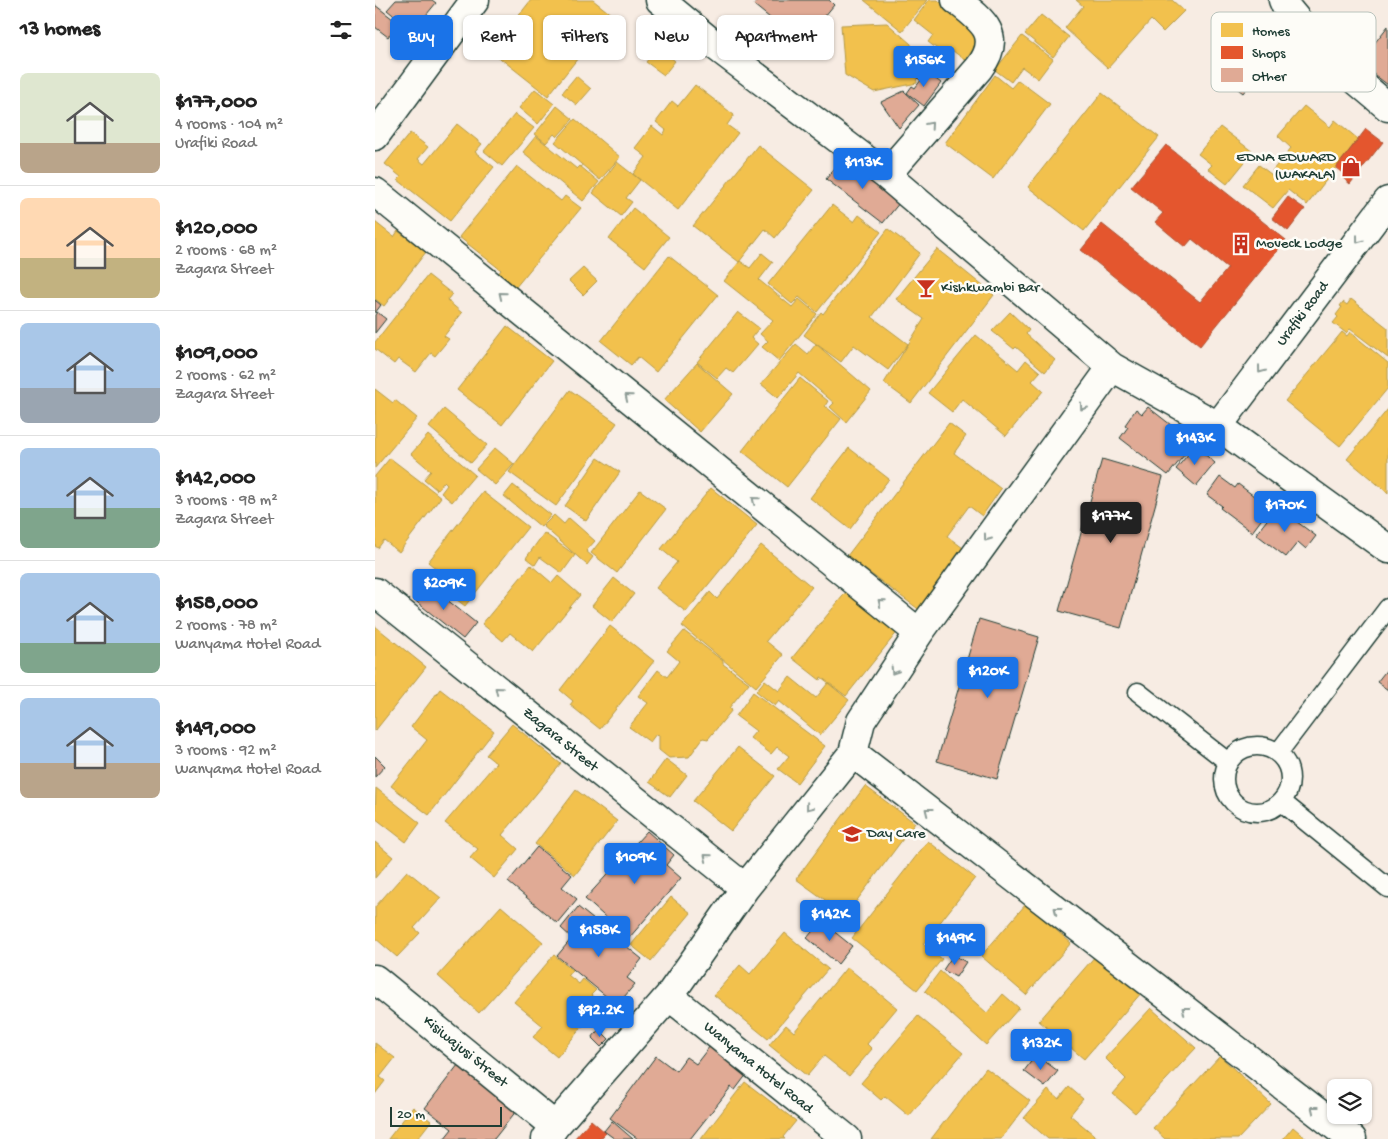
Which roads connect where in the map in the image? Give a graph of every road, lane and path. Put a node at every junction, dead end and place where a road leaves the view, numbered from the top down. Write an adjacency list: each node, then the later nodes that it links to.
1 (475, 0): 8 (street)
2 (660, 0): 9 (street)
3 (956, 0): 9 (street, one-way to 3)
4 (1283, 0): 5 (street)
5 (1290, 12)
6 (1370, 92): 7 (street)
7 (1388, 107)
8 (375, 136)
9 (886, 176): 12 (street)
10 (375, 192): 17 (street, one-way to 10)
11 (1388, 201): 13 (street, Urafiki Road, one-way to 13)
12 (1111, 367): 13 (street); 17 (street, one-way to 17)
13 (1218, 426): 14 (street)
14 (1388, 549)
15 (375, 592): 23 (street, Zagara Street, one-way to 15)
16 (1388, 608): 20 (lane)
17 (919, 633): 19 (street, one-way to 19)
18 (1138, 692): 21 (lane)
19 (853, 753): 23 (street, one-way to 23); 29 (street, one-way to 19)
20 (1279, 753): 21 (lane); 22 (lane)
21 (1228, 762): 22 (lane)
22 (1282, 802): 24 (lane)
23 (745, 888): 26 (street)
24 (1388, 888)
25 (375, 979): 27 (street, Kisiwajusi Street)
26 (669, 996): 27 (street); 28 (street, Wanyama Hotel Road)
27 (550, 1132)
28 (847, 1139)
29 (1352, 1139)

